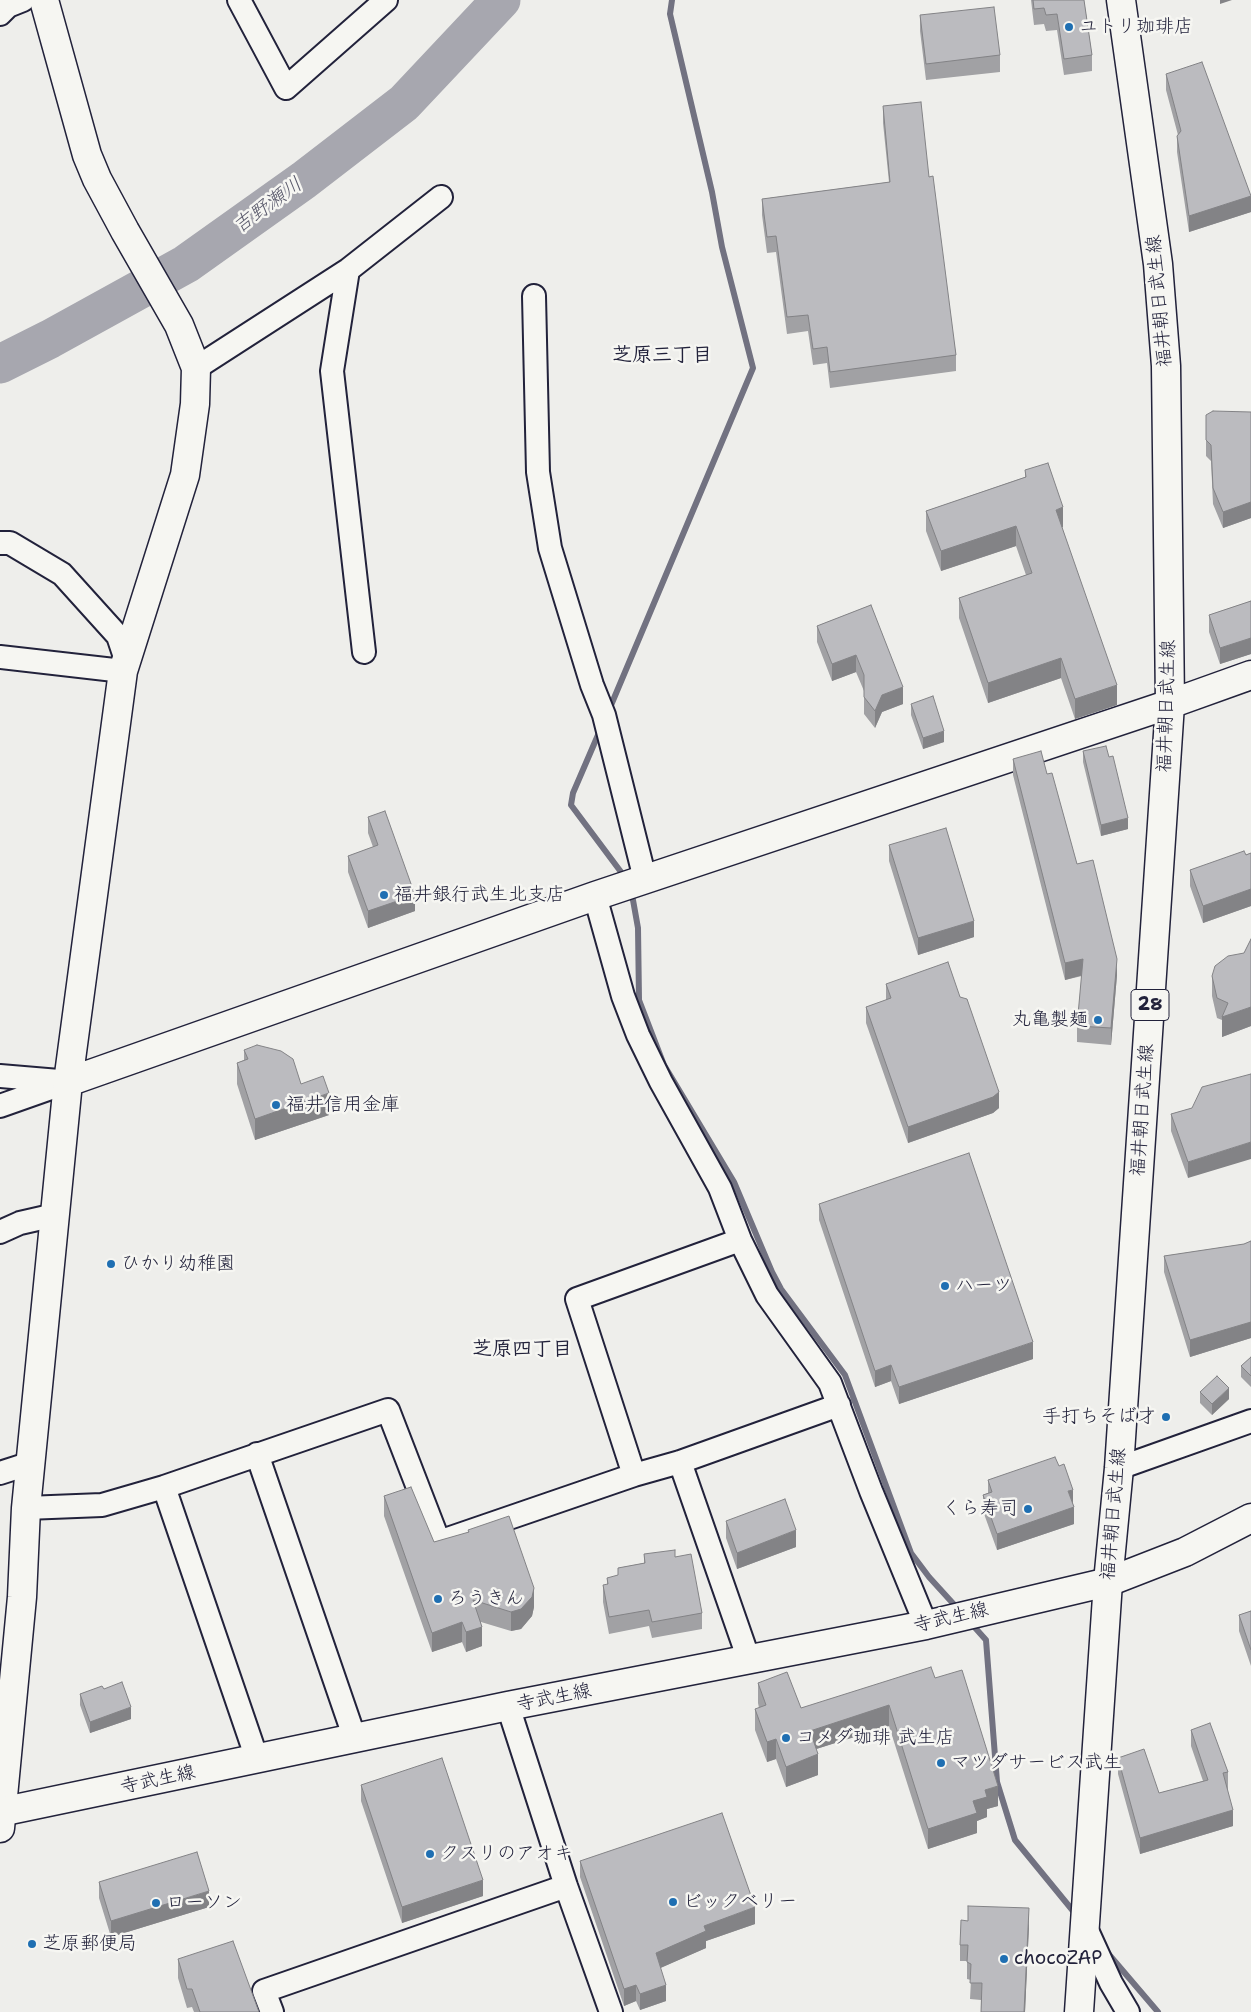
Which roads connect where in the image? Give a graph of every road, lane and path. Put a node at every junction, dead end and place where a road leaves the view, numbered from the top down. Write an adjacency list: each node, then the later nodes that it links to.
1 (22, 0): 6 (street)
2 (44, 0): 10 (main road)
3 (239, 0): 5 (street)
4 (1121, 0): 16 (main road, 福井朝日武生線 / 28)
5 (383, 1)
6 (0, 14)
7 (440, 197): 8 (street)
8 (348, 270): 10 (street); 12 (street)
9 (534, 296): 17 (street)
10 (196, 368): 14 (main road)
11 (0, 543): 14 (street)
12 (364, 652)
13 (0, 657): 14 (street)
14 (124, 665): 20 (main road)
15 (1251, 675): 16 (main road)
16 (1170, 704): 17 (main road); 30 (main road, 福井朝日武生線 / 28)
17 (645, 879): 18 (main road)
18 (595, 896): 20 (main road); 24 (street)
19 (0, 1076): 20 (street)
20 (68, 1082): 21 (street); 22 (main road)
21 (0, 1106)
22 (55, 1215): 23 (street); 29 (main road)
23 (0, 1232)
24 (740, 1240): 25 (street); 32 (street)
25 (838, 1405): 28 (street); 38 (street)
26 (1251, 1422): 30 (street)
27 (257, 1454): 32 (street); 33 (street); 41 (street)
28 (680, 1462): 32 (street); 39 (street)
29 (30, 1463): 31 (street); 34 (main road)
30 (1119, 1468): 36 (main road, 福井朝日武生線 / 28)
31 (0, 1473)
32 (634, 1475)
33 (164, 1487): 34 (street); 42 (street)
34 (26, 1508): 37 (main road)
35 (1251, 1518): 36 (main road, 寺武生線)
36 (1108, 1582): 38 (main road, 寺武生線); 45 (main road, 福井朝日武生線 / 28)
37 (11, 1601): 43 (main road)
38 (926, 1625): 39 (main road, 寺武生線)
39 (749, 1660): 40 (main road, 寺武生線)
40 (508, 1706): 41 (main road, 寺武生線); 44 (street)
41 (355, 1738): 42 (main road, 寺武生線)
42 (257, 1759): 43 (main road, 寺武生線)
43 (1, 1817)
44 (566, 1886): 46 (street); 47 (street)
45 (1085, 1926): 48 (main road, 福井朝日武生線 / 28); 49 (street)
46 (272, 2012)
47 (611, 2012)
48 (1079, 2012)
49 (1128, 2012)

